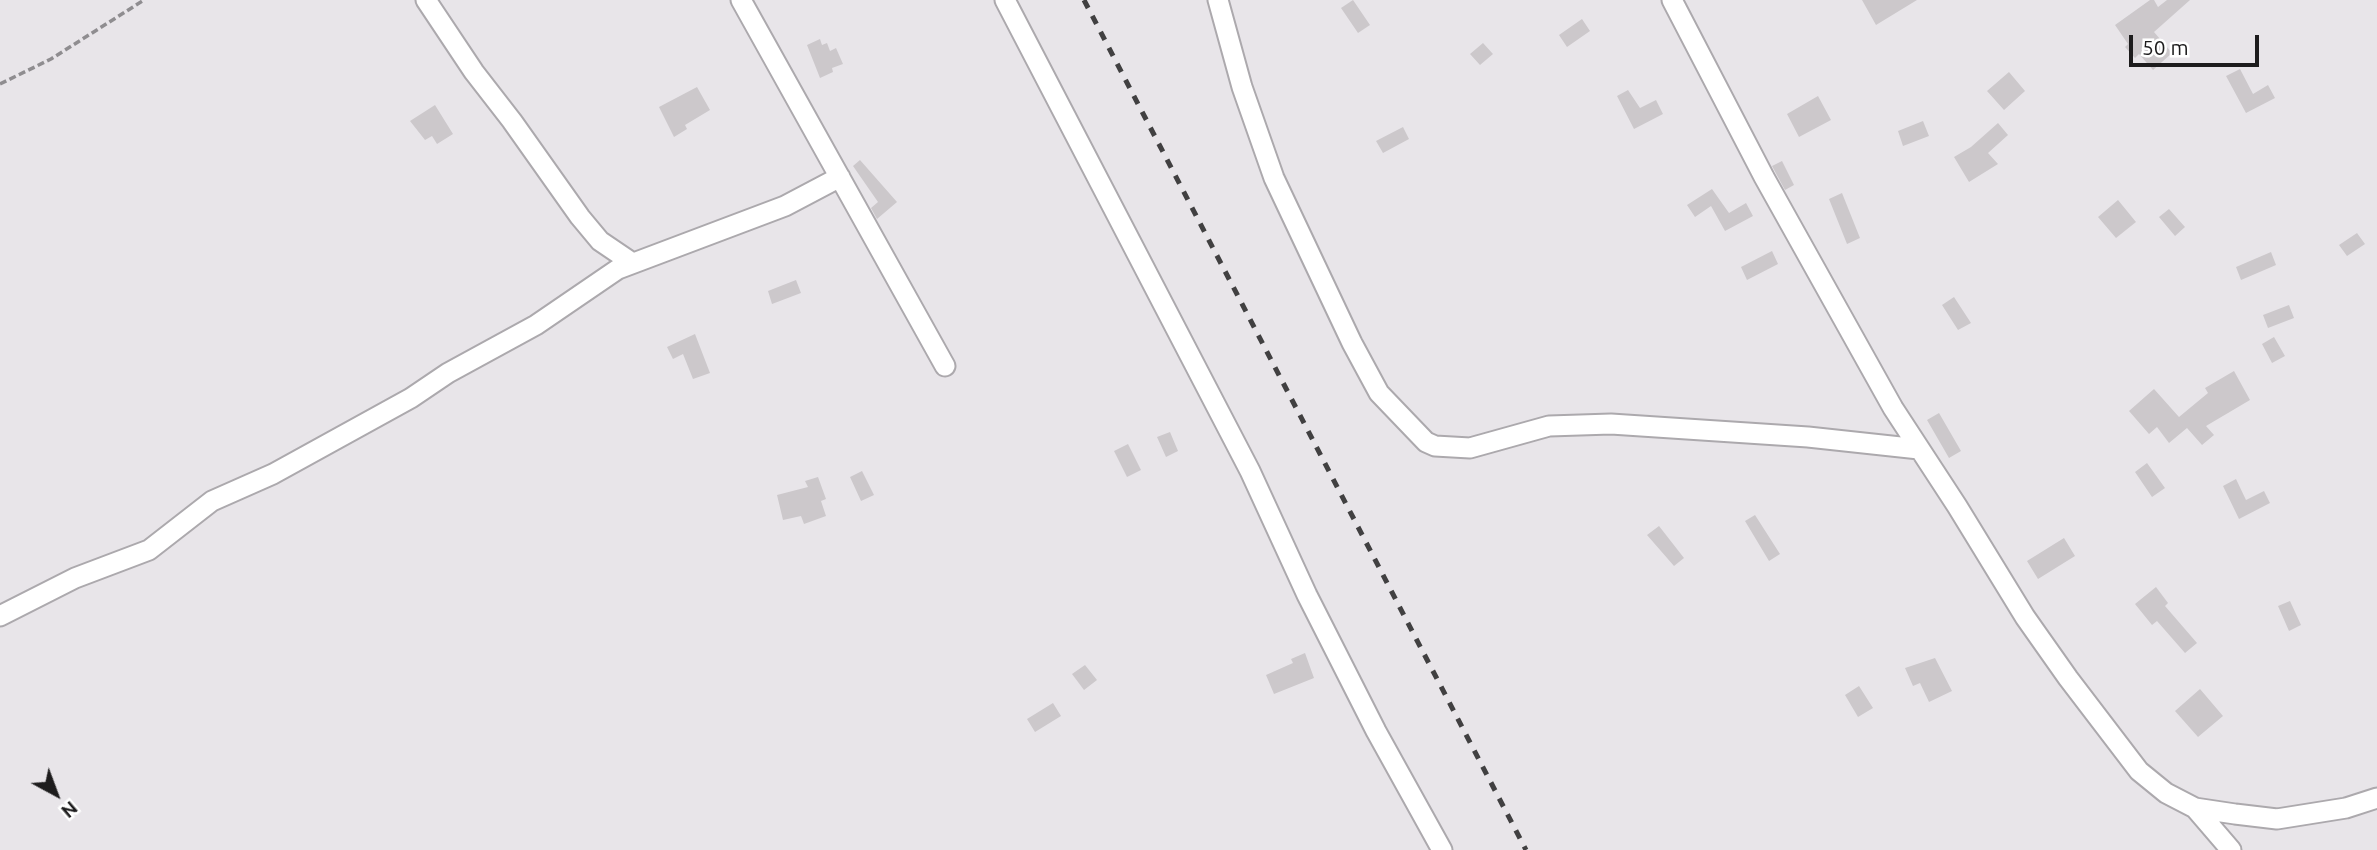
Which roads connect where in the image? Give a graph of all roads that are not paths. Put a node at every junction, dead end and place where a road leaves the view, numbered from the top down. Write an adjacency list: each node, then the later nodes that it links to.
1 (426, 0): 7 (street)
2 (741, 0): 6 (street)
3 (1005, 0): 13 (street)
4 (1218, 0): 9 (street)
5 (1672, 0): 9 (street)
6 (840, 177): 7 (street); 8 (street)
7 (631, 262): 10 (street)
8 (945, 366)
9 (1919, 449): 12 (street)
10 (0, 616)
11 (2377, 798): 12 (street)
12 (2194, 808): 14 (street)
13 (1441, 850)
14 (2231, 850)

